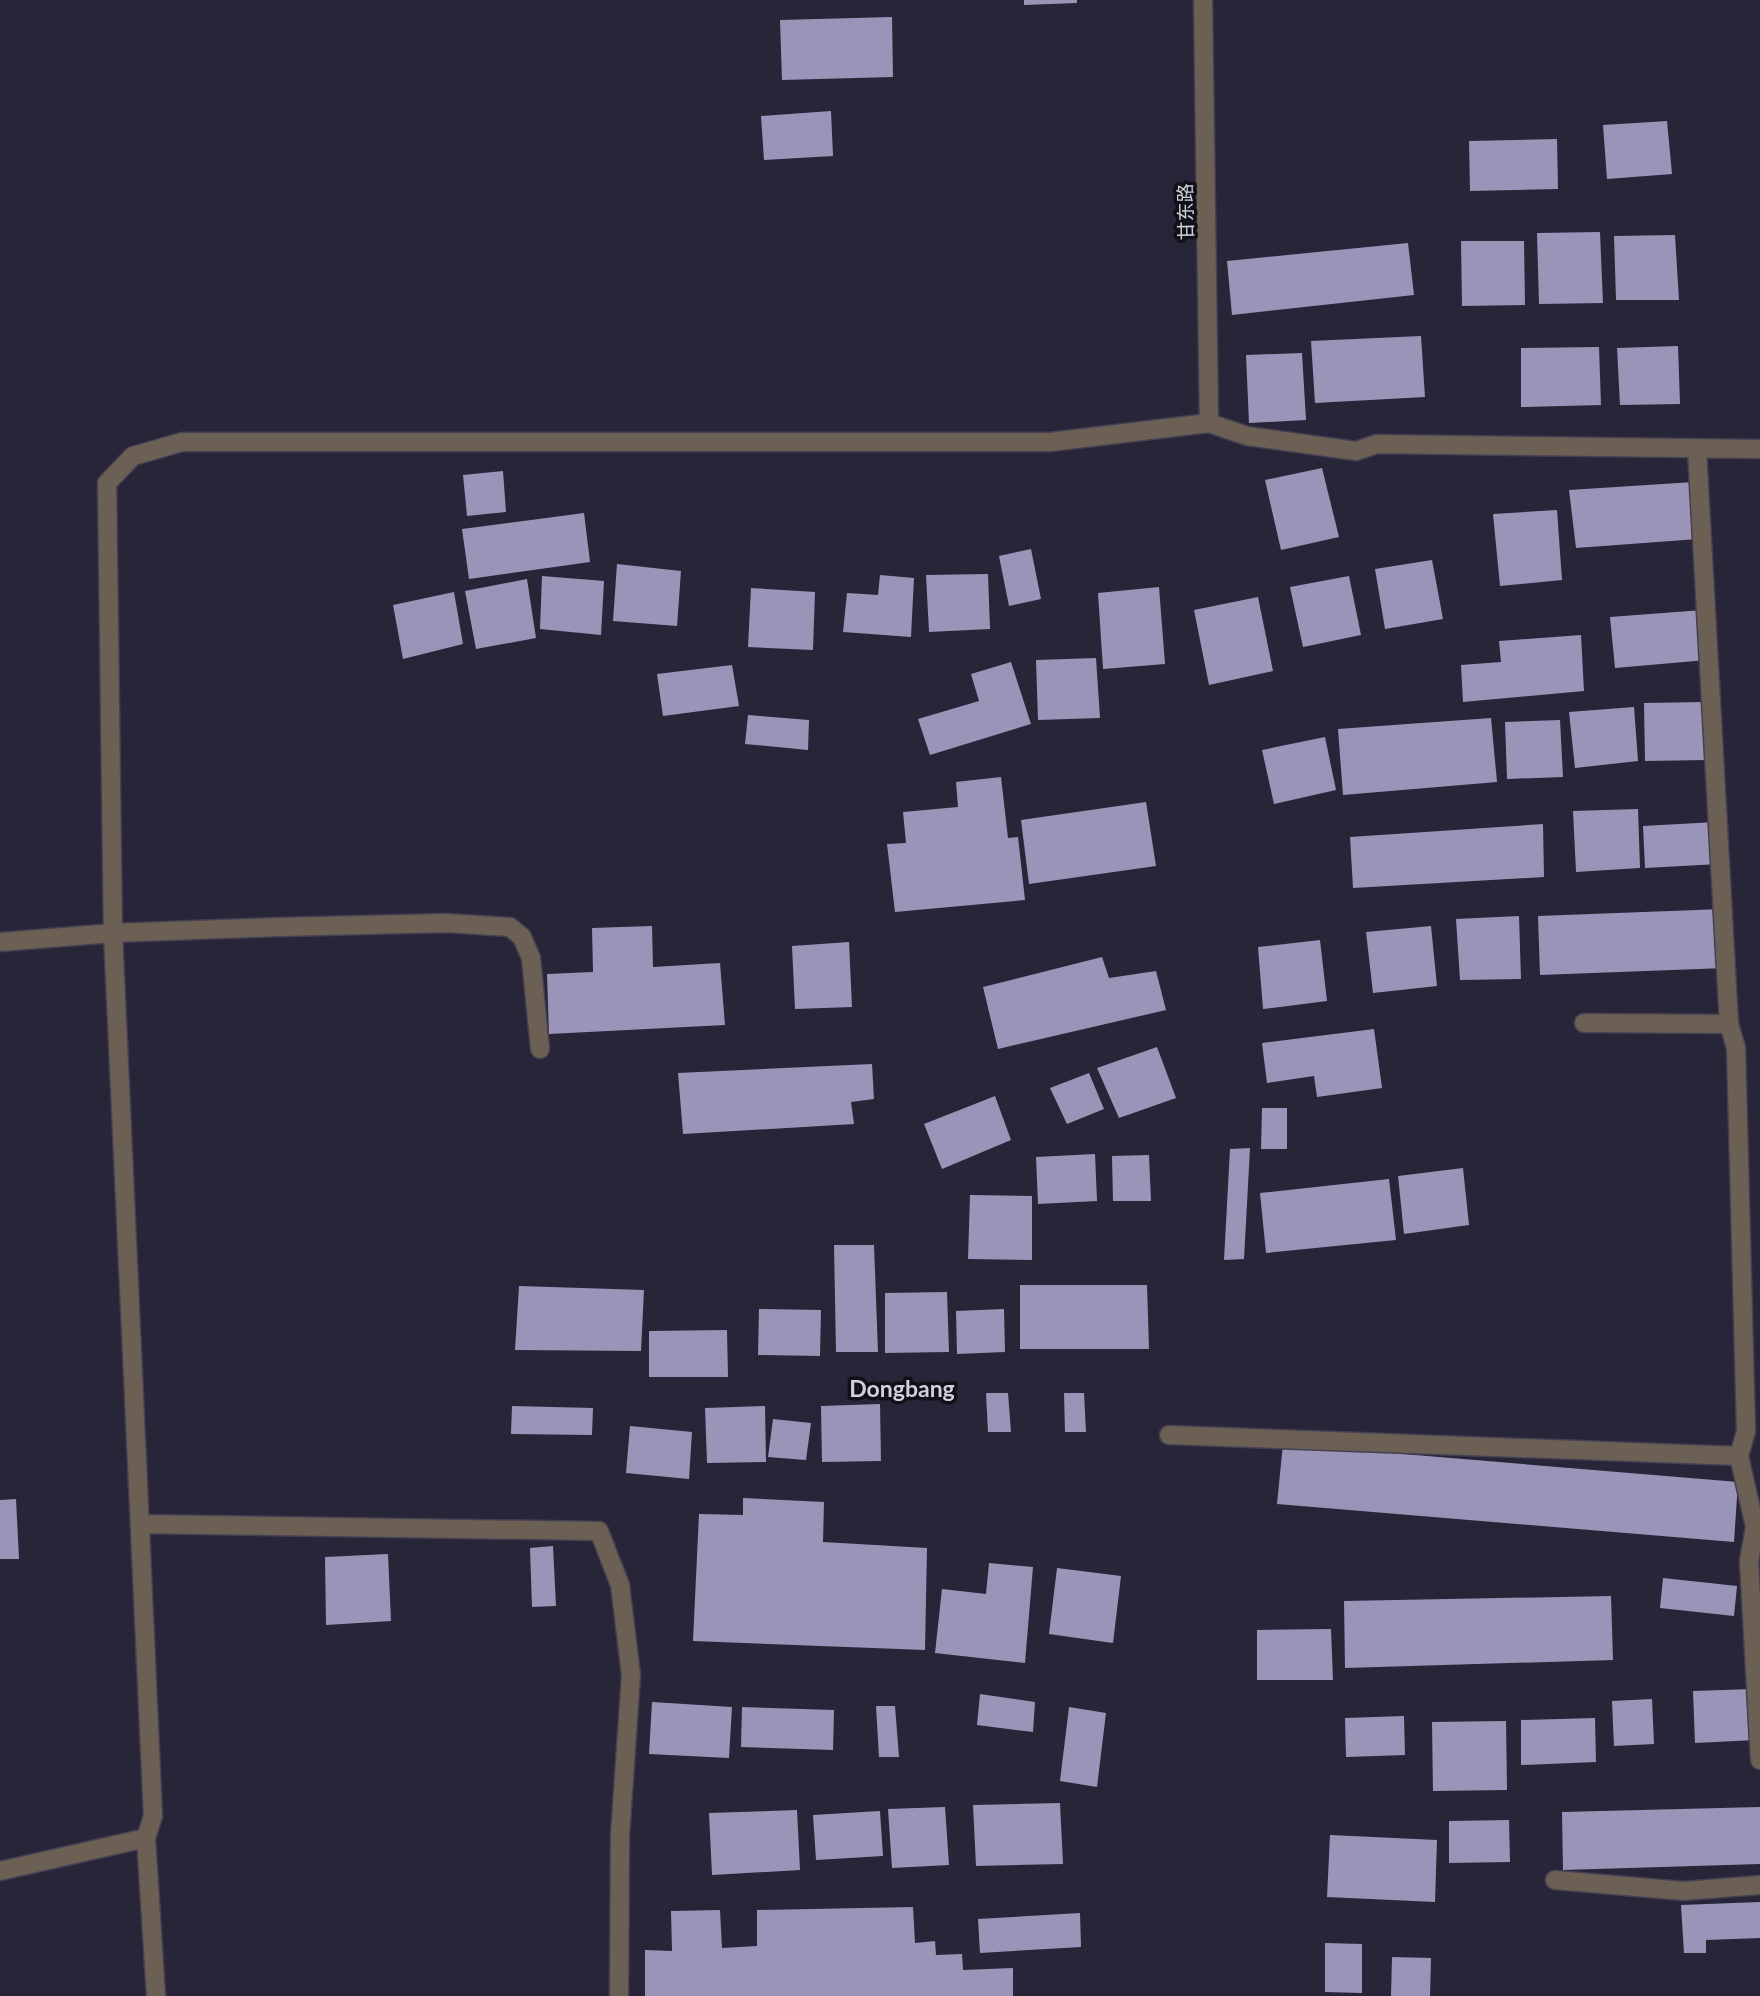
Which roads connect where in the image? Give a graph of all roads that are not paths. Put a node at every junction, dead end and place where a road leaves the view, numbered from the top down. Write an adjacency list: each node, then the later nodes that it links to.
1 (1203, 0): 2 (street, 甘东路)
2 (1209, 423): 4 (street); 5 (street)
3 (1760, 449): 4 (street)
4 (1697, 450): 8 (street)
5 (113, 933): 6 (street); 9 (street); 12 (street)
6 (0, 942)
7 (1584, 1023): 8 (street)
8 (1729, 1024): 11 (street)
9 (540, 1049)
10 (1169, 1435): 11 (street)
11 (1739, 1457): 13 (street)
12 (141, 1524): 14 (street); 19 (street)
13 (1760, 1760)
14 (146, 1838): 15 (street); 18 (street)
15 (0, 1871)
16 (1555, 1880): 17 (street)
17 (1760, 1885)
18 (156, 1996)
19 (619, 1996)

